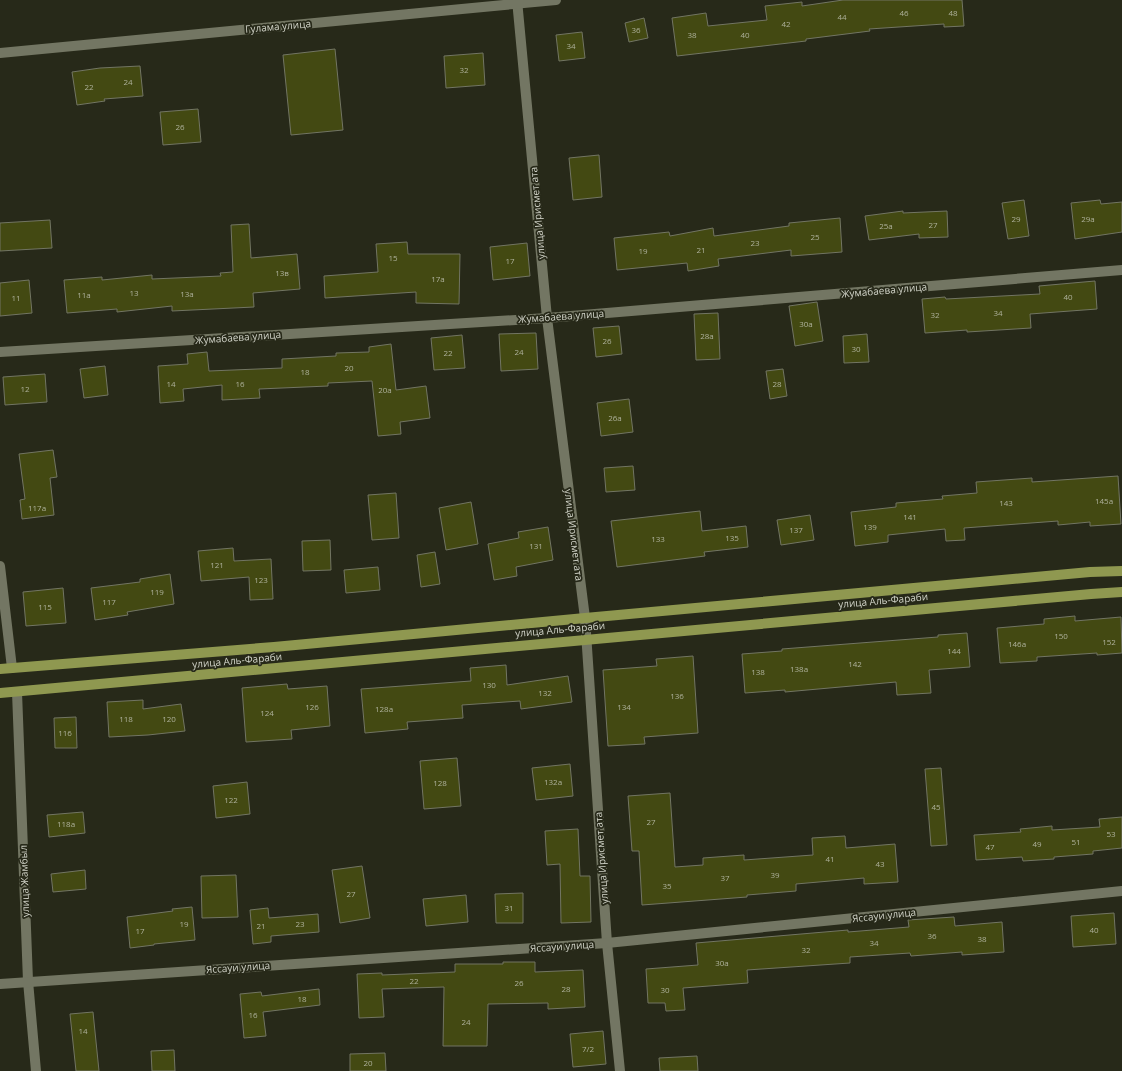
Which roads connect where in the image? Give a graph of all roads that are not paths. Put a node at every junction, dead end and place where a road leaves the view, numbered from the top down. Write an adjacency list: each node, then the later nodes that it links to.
1 (556, 0): 2 (street, Гулама улица)
2 (517, 2): 3 (street, Гулама улица); 5 (street, улица Ирисмет ата)
3 (0, 53)
4 (1122, 270): 5 (street, Жумабаева улица)
5 (547, 318): 6 (street, Жумабаева улица); 10 (street, улица Ирисмет ата)
6 (0, 352)
7 (0, 566): 12 (street)
8 (1122, 571): 10 (main road, улица Аль-Фараби)
9 (1122, 592): 11 (main road, улица Аль-Фараби)
10 (585, 618): 11 (street, улица Ирисмет ата); 12 (main road, улица Аль-Фараби)
11 (586, 639): 14 (main road, улица Аль-Фараби); 17 (street, улица Ирисмет ата)
12 (12, 668): 13 (main road, улица Аль-Фараби)
13 (0, 669)
14 (17, 692): 15 (main road, улица Аль-Фараби); 18 (street, улица Жамбыл)
15 (0, 693)
16 (1122, 891): 17 (street, Яссауи улица)
17 (607, 943): 18 (street, Яссауи улица); 21 (street, улица Ирисмет ата)
18 (28, 981): 19 (street, Яссауи улица); 20 (street, улица Жамбыл)
19 (0, 984)
20 (36, 1071)
21 (620, 1071)

